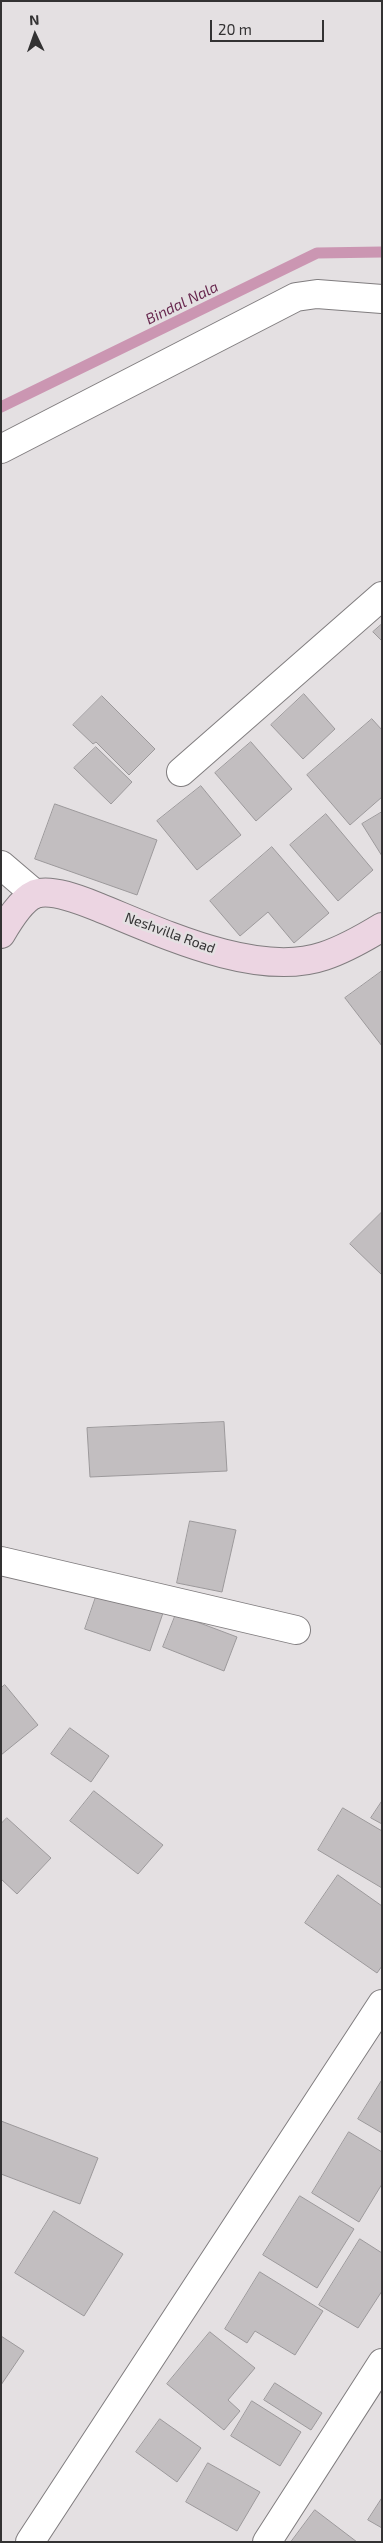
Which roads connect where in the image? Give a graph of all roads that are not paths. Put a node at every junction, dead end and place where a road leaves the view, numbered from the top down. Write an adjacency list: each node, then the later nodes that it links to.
1 (382, 299): 2 (street)
2 (1, 449)
3 (382, 596): 4 (street)
4 (180, 772)
5 (1, 865): 6 (street)
6 (35, 894): 7 (street, Neshvilla Road); 8 (street)
7 (382, 926)
8 (1, 934)
9 (1, 1561): 10 (street)
10 (296, 1630)
11 (382, 2004): 13 (street)
12 (382, 2363): 14 (street)
13 (30, 2542)
14 (267, 2542)

